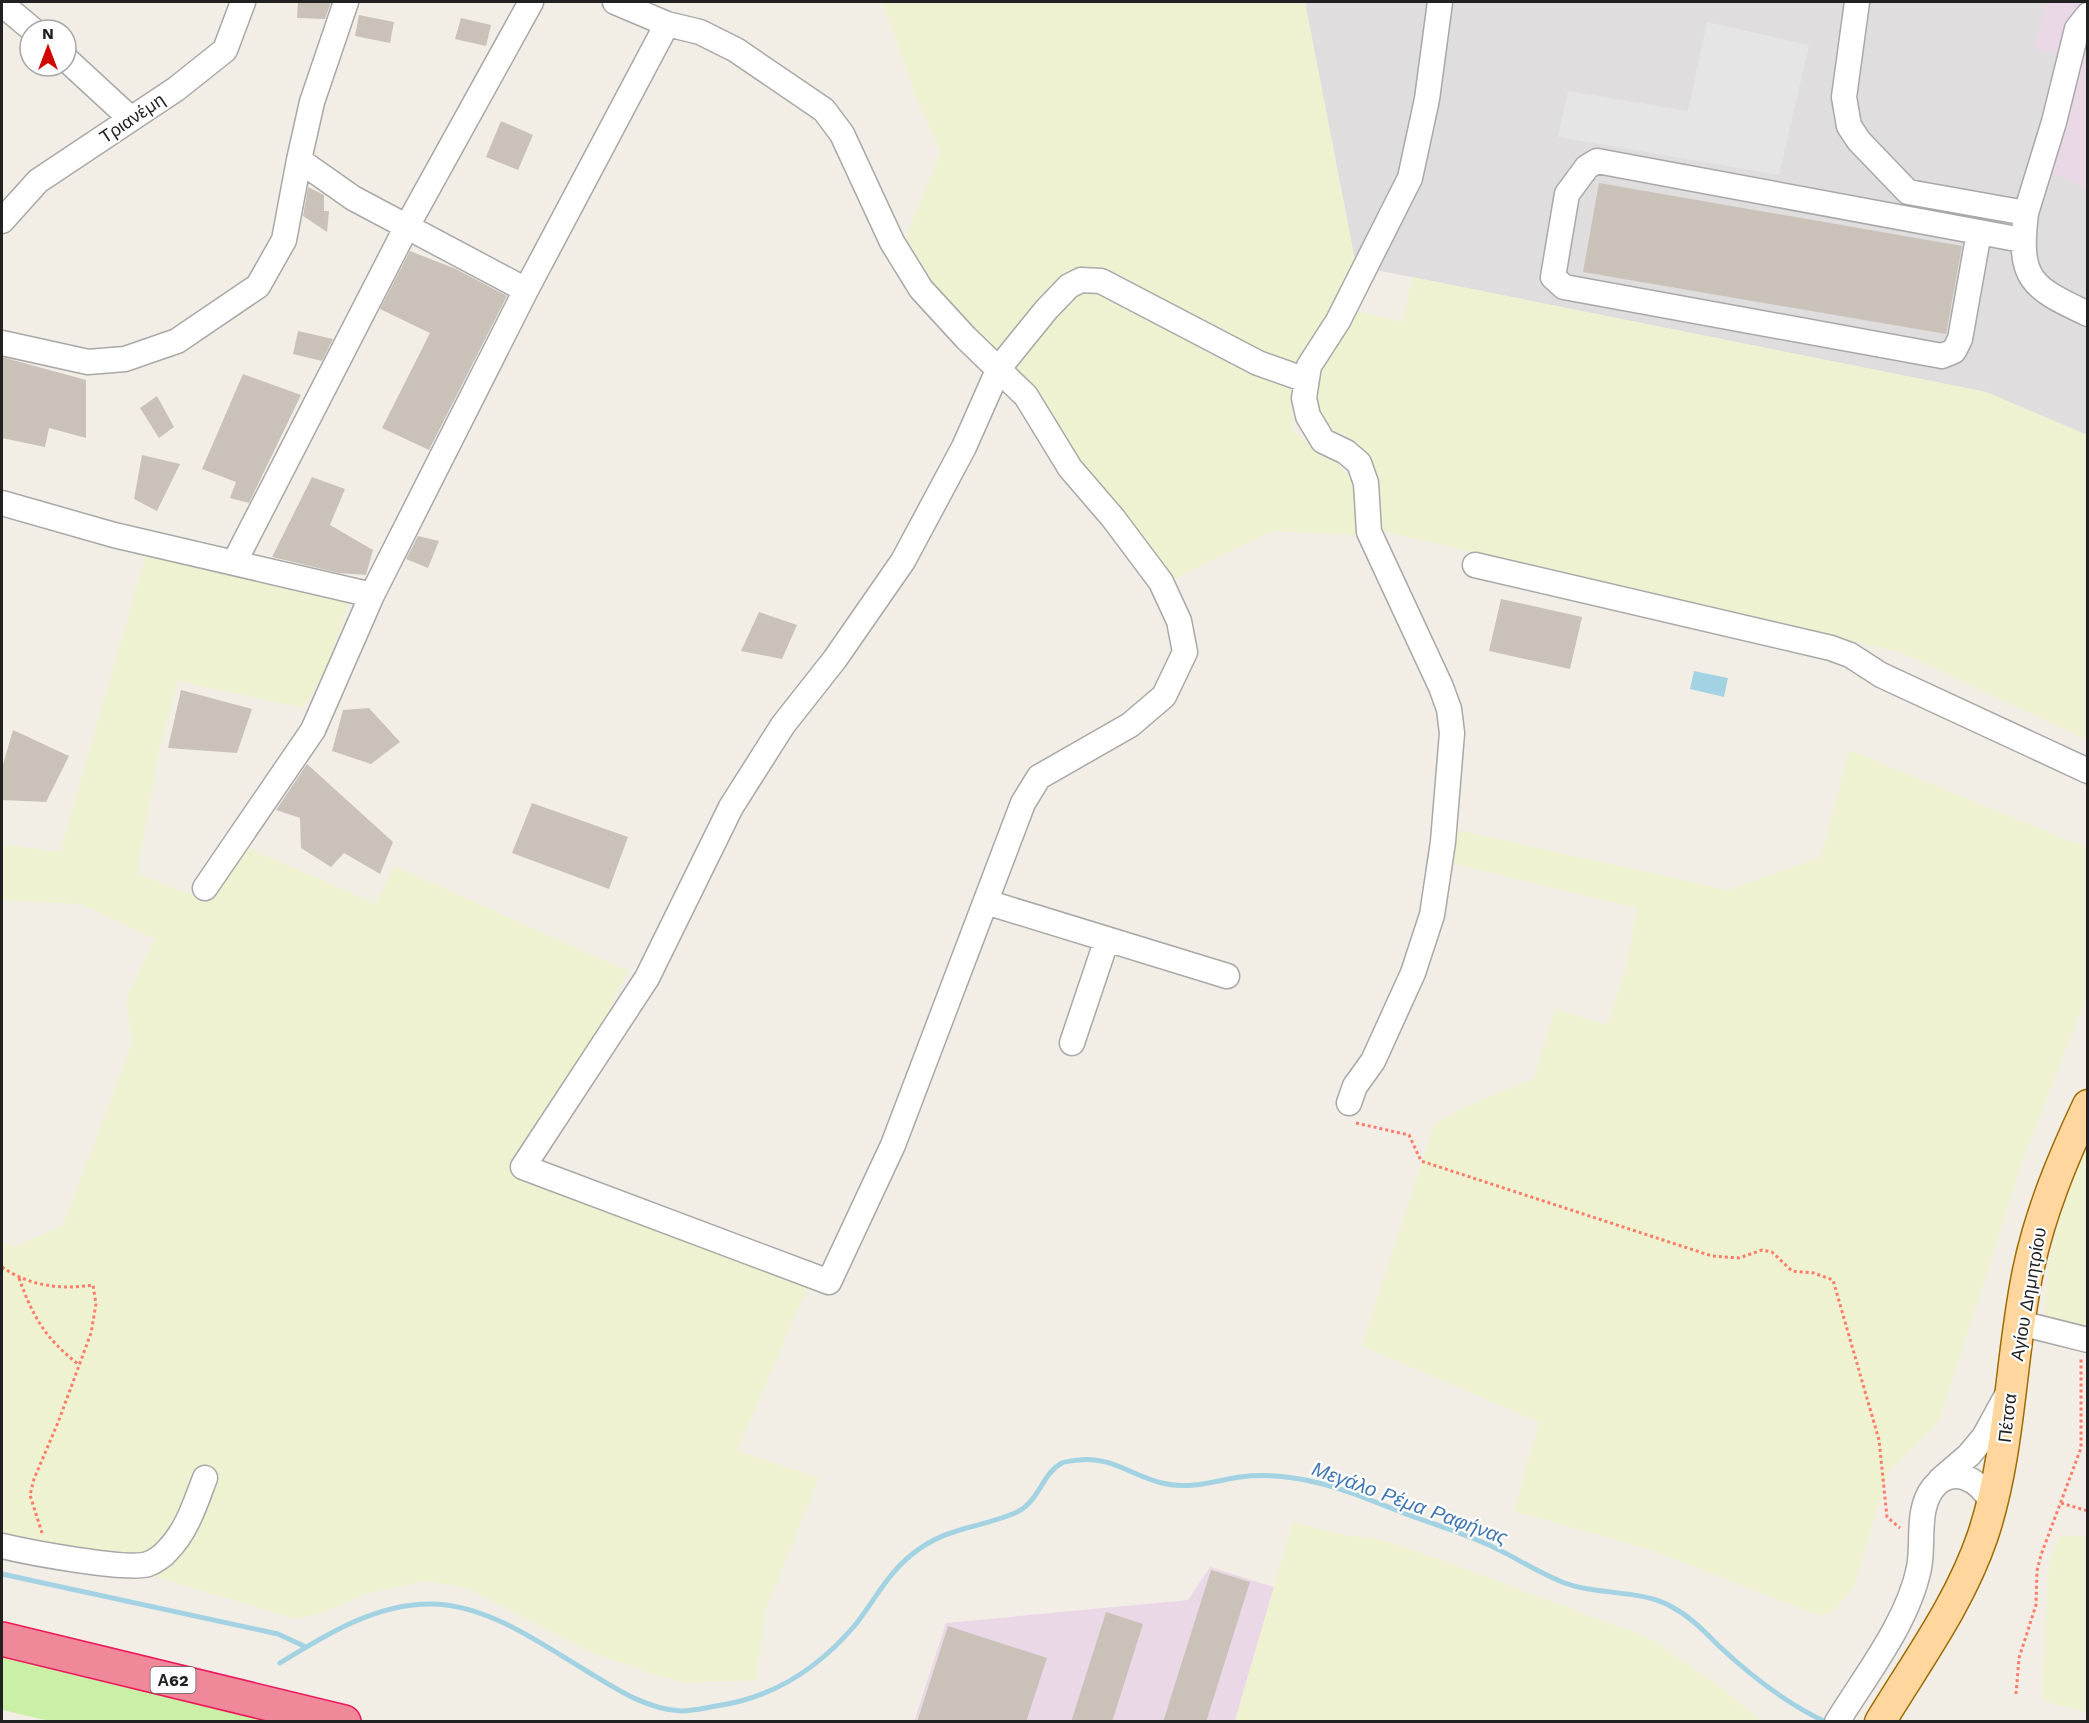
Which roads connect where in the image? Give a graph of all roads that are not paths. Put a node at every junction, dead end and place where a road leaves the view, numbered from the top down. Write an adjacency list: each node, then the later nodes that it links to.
1 (243, 2): 12 (street, Τριανέμη)
2 (346, 2): 13 (street)
3 (531, 2): 16 (street)
4 (615, 2): 10 (street)
5 (1440, 2): 23 (street)
6 (1857, 2): 14 (street)
7 (2, 4): 9 (street)
8 (2088, 15): 14 (street)
9 (19, 18)
10 (667, 24): 19 (street); 22 (street)
11 (78, 70): 12 (street)
12 (131, 119): 15 (street, Τριανέμη)
13 (299, 159): 16 (street); 21 (street)
14 (2026, 213): 18 (street)
15 (2, 221)
16 (406, 228): 19 (street); 25 (street)
17 (1979, 232): 17 (street); 18 (street)
18 (2022, 240): 20 (street)
19 (526, 290): 27 (street)
20 (2088, 314)
21 (2, 343)
22 (999, 368): 23 (street); 30 (street); 30 (street)
23 (1306, 380): 34 (street)
24 (2, 503): 25 (street)
25 (235, 561): 27 (street)
26 (1475, 565): 28 (street)
27 (372, 595): 29 (street)
28 (2088, 771)
29 (206, 888)
30 (987, 902): 31 (street)
31 (1107, 939): 32 (street); 33 (street)
32 (1227, 976)
33 (1072, 1043)
34 (1349, 1103)
35 (2088, 1105): 36 (main road, Αγίου Δημητρίου)
36 (2020, 1323): 37 (street); 38 (main road, Αγίου Δημητρίου)
37 (2085, 1339)
38 (2012, 1385): 40 (street, Πέτσα); 41 (main road, Πέτσα)
39 (206, 1478): 42 (street)
40 (1930, 1494): 41 (street); 45 (street)
41 (1991, 1502): 46 (main road, Πέτσα)
42 (2, 1546)
43 (2, 1639): 44 (highway, Α62)
44 (344, 1722)
45 (1837, 1722)
46 (1880, 1722)

